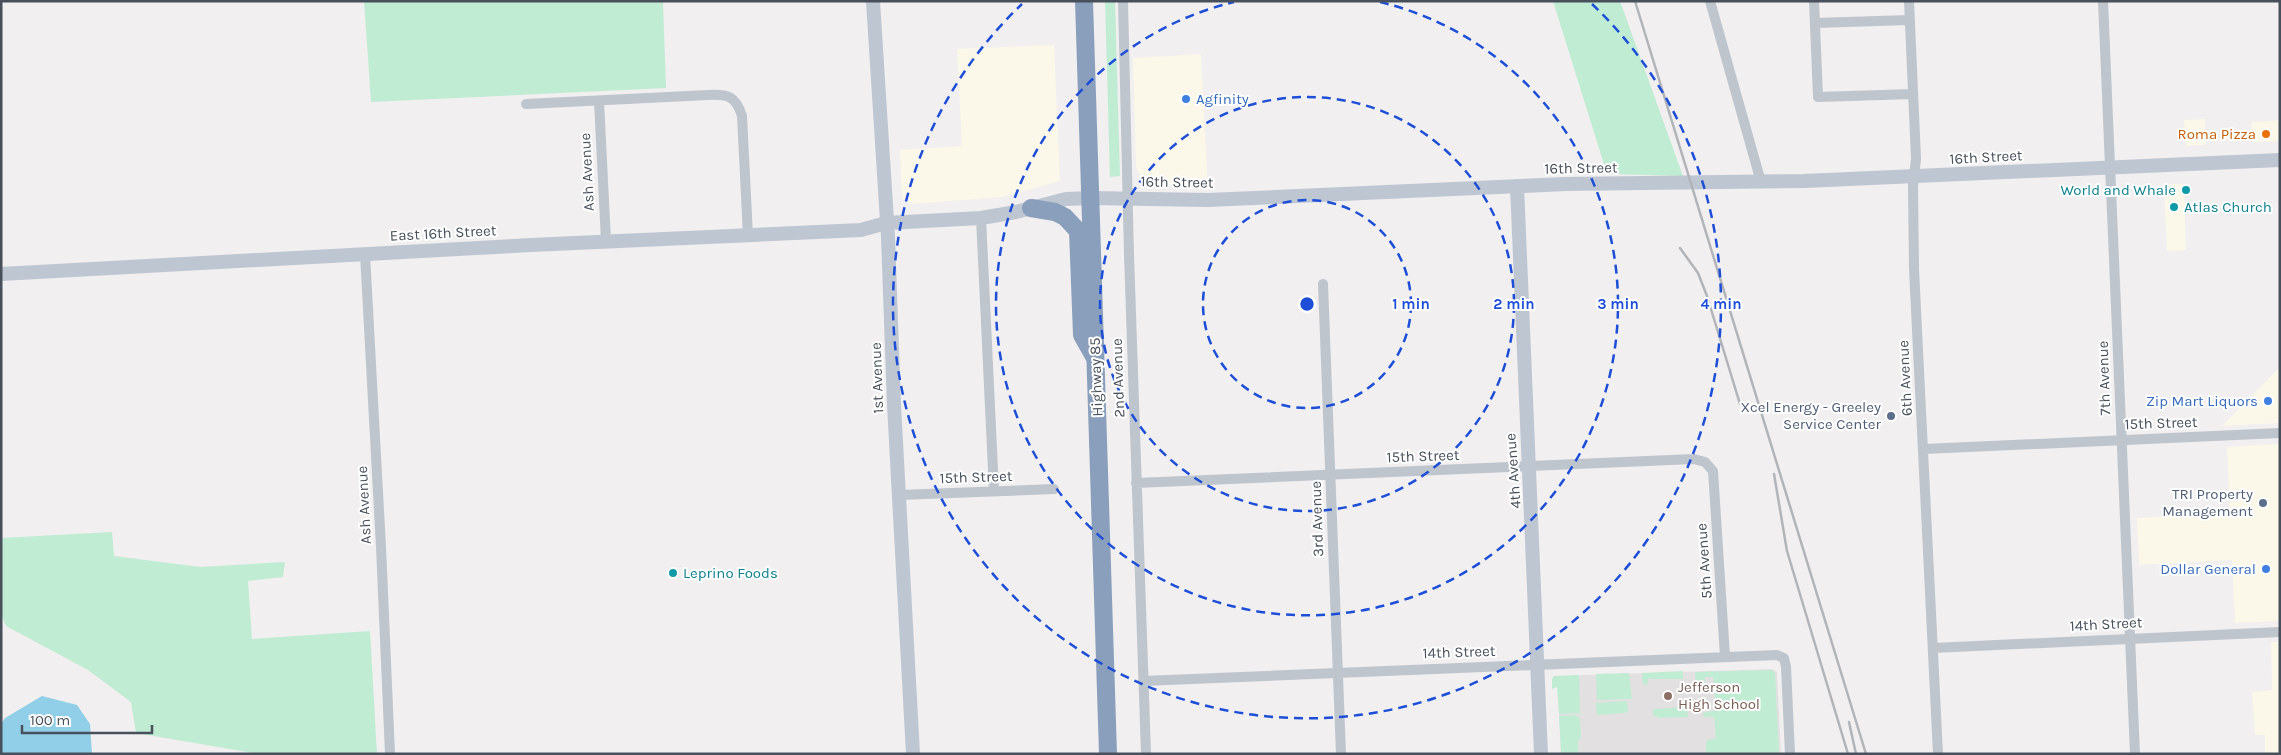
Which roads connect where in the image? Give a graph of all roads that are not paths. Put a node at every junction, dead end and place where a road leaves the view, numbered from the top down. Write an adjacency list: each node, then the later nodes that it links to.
1 (873, 1): 22 (street, 1st Avenue)
2 (1084, 1): 18 (highway, Highway 85)
3 (1123, 1): 19 (street, 2nd Avenue)
4 (1710, 1): 16 (street)
5 (1814, 1): 9 (street)
6 (1909, 1): 8 (street, 6th Avenue)
7 (2103, 1): 14 (street, 7th Avenue)
8 (1909, 20): 9 (street); 10 (street, 6th Avenue)
9 (1815, 22): 10 (street)
10 (1913, 94): 15 (street, 6th Avenue)
11 (599, 101): 12 (street); 23 (street); 24 (street, Ash Avenue)
12 (526, 104)
13 (2280, 160): 14 (street, 16th Street)
14 (2111, 167): 15 (street, 16th Street); 30 (street, 7th Avenue)
15 (1914, 176): 16 (street, 16th Street); 31 (street, 6th Avenue)
16 (1761, 182): 17 (street, 16th Street)
17 (1516, 186): 19 (street, 16th Street); 33 (street, 4th Avenue)
18 (1091, 198): 19 (street, 16th Street); 20 (street, 16th Street); 28 (highway, Highway 85)
19 (1127, 198): 35 (street, 2nd Avenue)
20 (1031, 208): 21 (street, 16th Street); 28 (highway)
21 (981, 218): 22 (street, 16th Street); 37 (street)
22 (886, 223): 23 (street, East 16th Street); 38 (street, 1st Avenue)
23 (748, 236): 24 (street, East 16th Street)
24 (606, 241): 25 (street, East 16th Street)
25 (365, 254): 26 (street, East 16th Street); 46 (street, Ash Avenue)
26 (1, 274)
27 (1323, 284): 34 (street, 3rd Avenue)
28 (1096, 359): 48 (highway, Highway 85)
29 (2280, 433): 30 (street, 15th Street)
30 (2122, 440): 31 (street, 15th Street); 40 (street, 7th Avenue)
31 (1924, 449): 41 (street, 6th Avenue)
32 (1708, 465): 33 (street, 15th Street); 42 (street, 5th Avenue)
33 (1529, 466): 34 (street, 15th Street); 43 (street, 4th Avenue)
34 (1330, 475): 35 (street, 15th Street); 44 (street, 3rd Avenue)
35 (1136, 483): 45 (street, 2nd Avenue)
36 (1054, 489): 37 (street, 15th Street)
37 (994, 491): 38 (street, 15th Street)
38 (899, 495): 47 (street, 1st Avenue)
39 (2280, 632): 40 (street, 14th Street)
40 (2130, 638): 41 (street, 14th Street); 54 (street, 7th Avenue)
41 (1933, 648): 53 (street, 6th Avenue)
42 (1725, 656): 43 (street, 14th Street); 52 (street, 14th Street)
43 (1537, 664): 44 (street, 14th Street); 51 (street, 4th Avenue)
44 (1338, 672): 45 (street, 14th Street); 50 (street, 3rd Avenue)
45 (1143, 681): 49 (street, 2nd Avenue)
46 (390, 754)
47 (913, 754)
48 (1108, 754)
49 (1146, 754)
50 (1341, 754)
51 (1540, 754)
52 (1790, 754)
53 (1938, 754)
54 (2135, 754)

